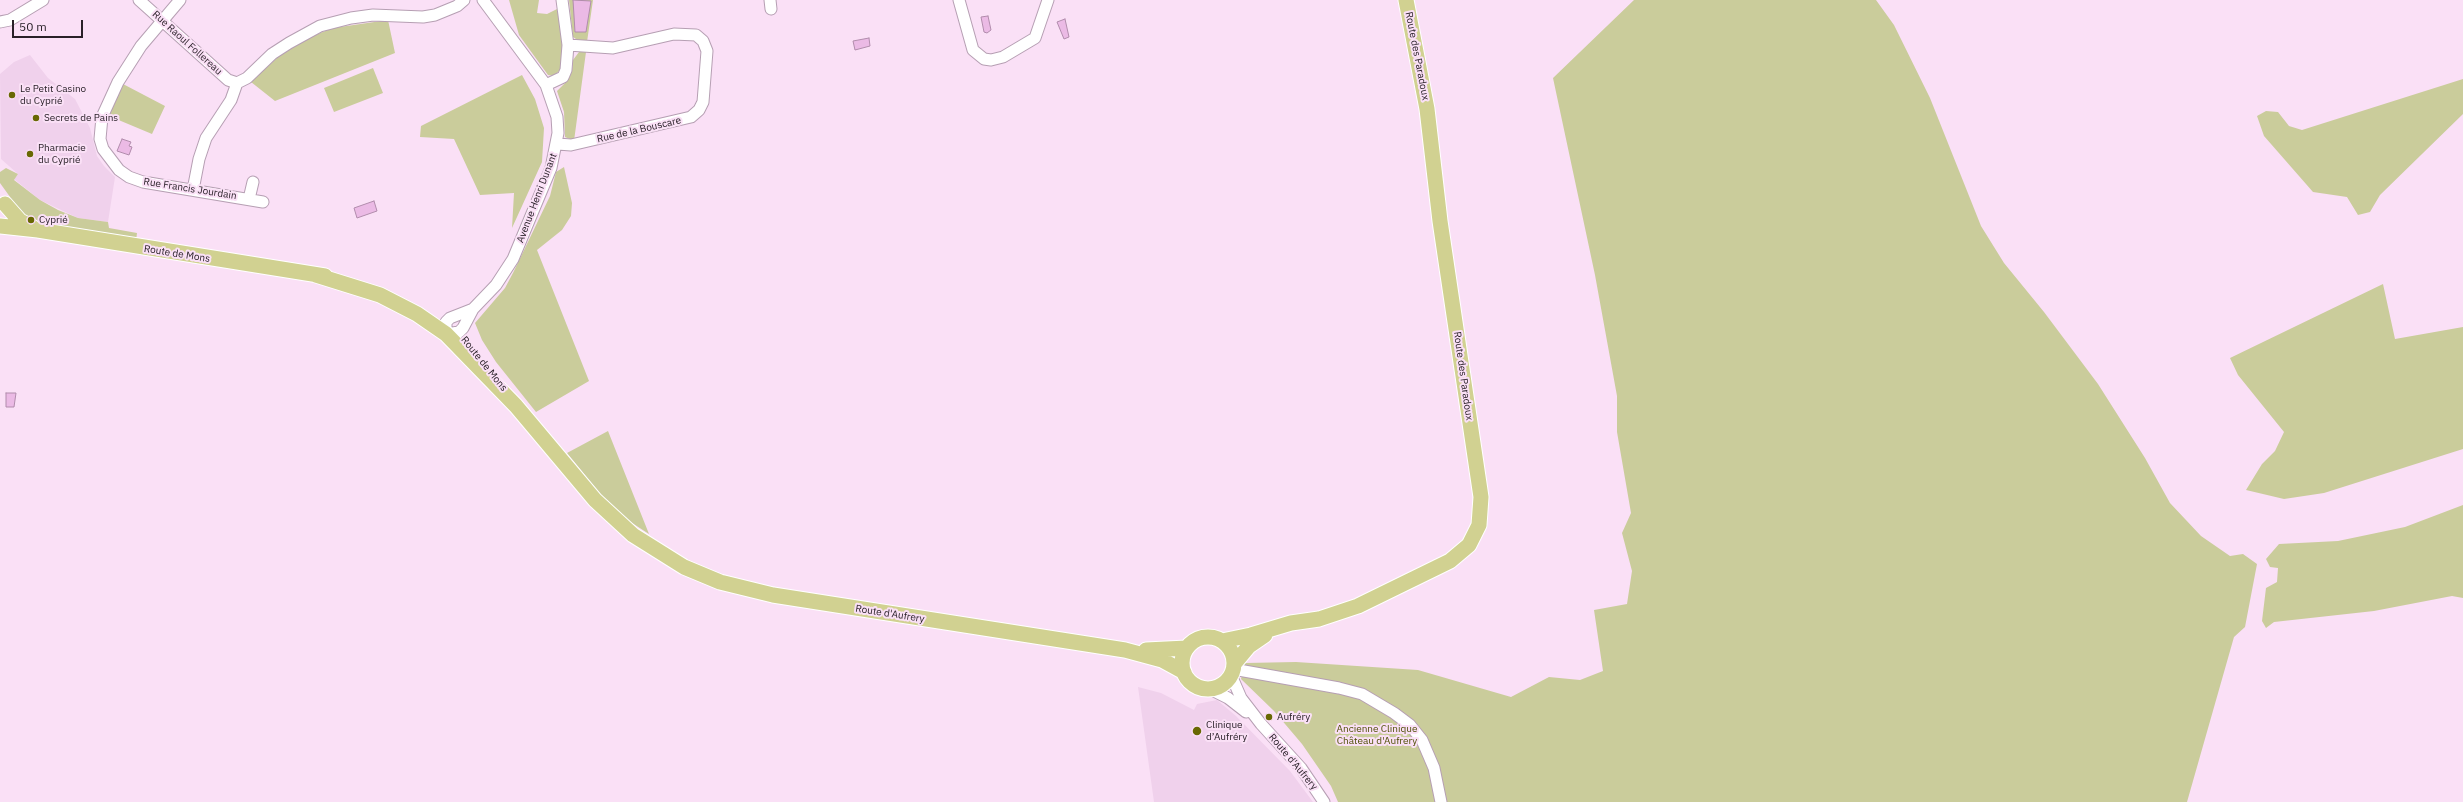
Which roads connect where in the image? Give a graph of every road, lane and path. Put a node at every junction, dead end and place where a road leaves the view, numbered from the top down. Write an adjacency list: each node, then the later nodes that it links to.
1 (43, 0): 11 (street)
2 (139, 0): 10 (street, Rue Raoul Follereau)
3 (180, 0): 10 (street, Rue Francis Jourdain)
4 (464, 0): 13 (street)
5 (482, 0): 14 (street, Avenue Henri Dunant)
6 (562, 0): 12 (street)
7 (959, 0): 8 (street)
8 (1048, 0)
9 (1406, 0): 27 (main road, Route des Paradoux)
10 (161, 20): 13 (street, Rue Raoul Follereau); 17 (street, Rue Francis Jourdain)
11 (0, 22)
12 (568, 45): 14 (street); 15 (street, Rue de la Bouscare)
13 (237, 82): 17 (street)
14 (546, 85): 15 (street, Avenue Henri Dunant)
15 (558, 144): 24 (street, Avenue Henri Dunant)
16 (252, 182): 19 (street, Rue Francis Jourdain)
17 (193, 190): 19 (street, Rue Francis Jourdain)
18 (2, 198): 21 (main road); 23 (main road, Route de Mons)
19 (249, 199): 20 (street, Rue Francis Jourdain)
20 (263, 202)
21 (0, 220)
22 (0, 226): 23 (main road, Route de Mons)
23 (38, 230): 25 (main road, Route de Mons)
24 (473, 310): 25 (street, Avenue Henri Dunant); 25 (street, Avenue Henri Dunant)
25 (450, 329): 26 (main road, Route de Mons)
26 (662, 554): 30 (main road, Route d'Aufrery)
27 (1280, 626): 28 (main road, Route des Paradoux); 31 (main road)
28 (1222, 641): 29 (main road); 31 (main road)
29 (1187, 648): 30 (main road, Route d'Aufrery); 32 (main road)
30 (1125, 650): 32 (main road, Route d'Aufrery)
31 (1233, 669): 33 (main road); 34 (street, Route d'Aufrery); 36 (street)
32 (1184, 672): 33 (main road)
33 (1210, 688): 34 (street, Route d'Aufrery)
34 (1261, 724): 35 (street, Route d'Aufrery)
35 (1324, 802)
36 (1441, 802)

